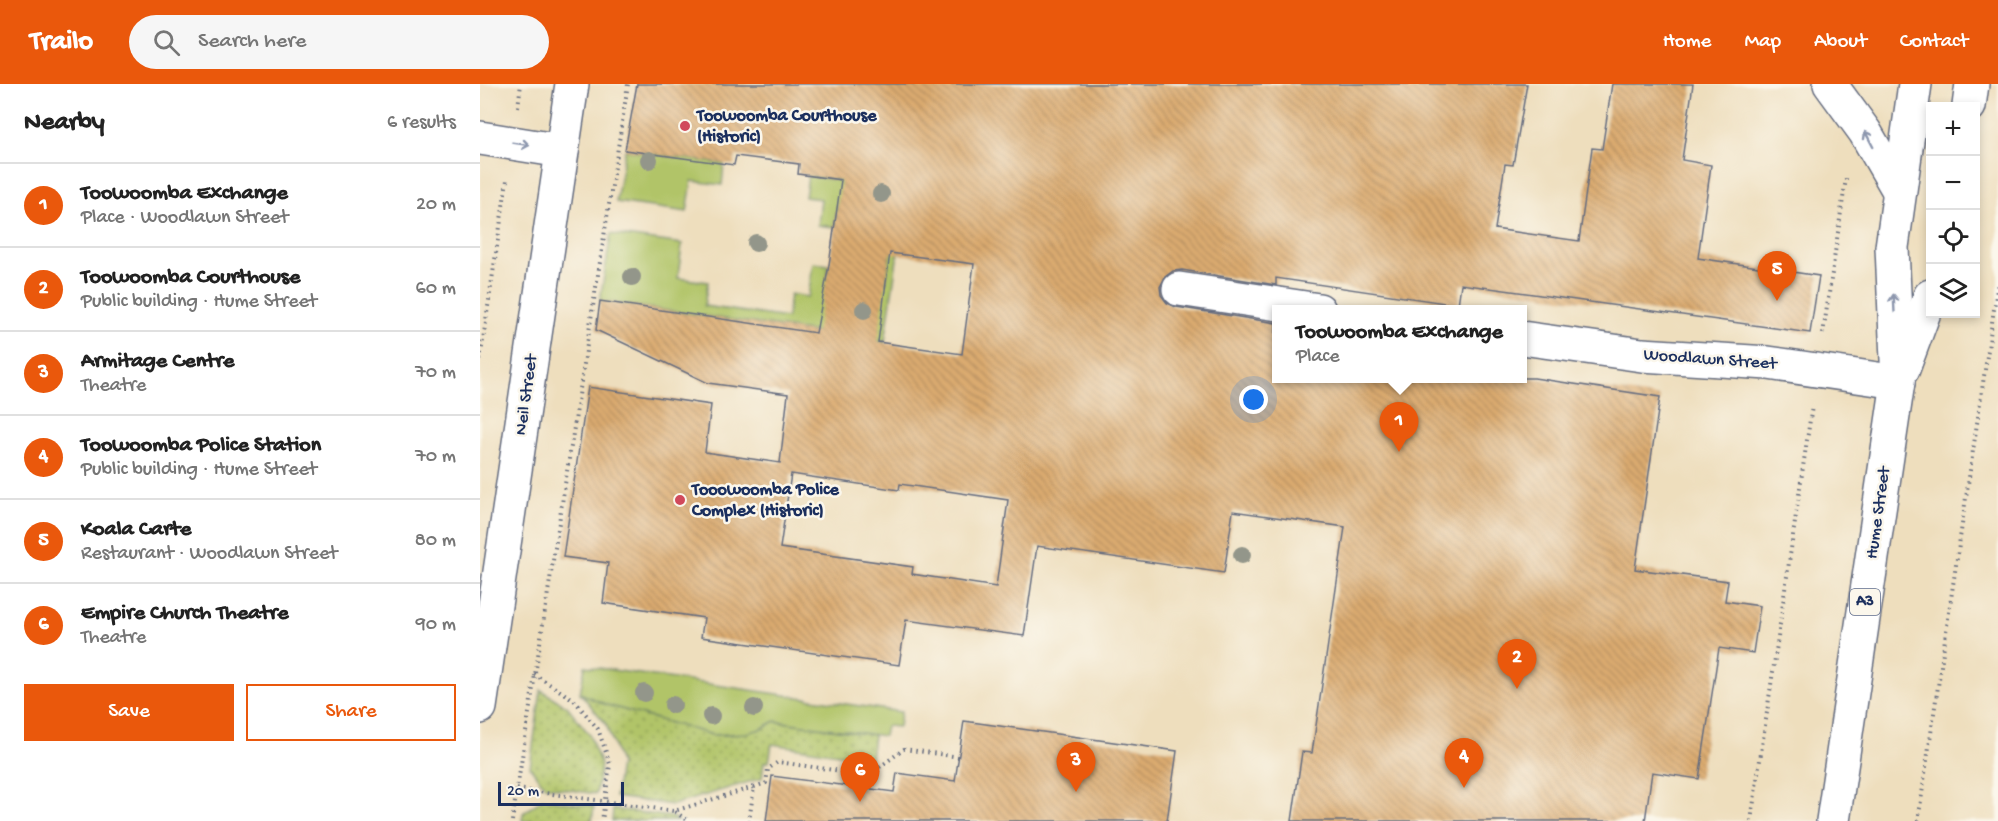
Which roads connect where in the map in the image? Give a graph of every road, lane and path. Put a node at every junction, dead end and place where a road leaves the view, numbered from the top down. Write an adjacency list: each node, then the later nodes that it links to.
1 (521, 84): 9 (path)
2 (572, 84): 10 (main road, Neil Street)
3 (628, 84): 20 (path)
4 (1830, 84): 11 (main road, one-way to 4)
5 (1915, 84): 11 (main road, Hume Street / A3)
6 (1972, 84): 7 (main road)
7 (1970, 102)
8 (480, 138): 9 (main road)
9 (512, 143): 10 (main road, one-way to 10); 17 (path)
10 (562, 151): 21 (main road, Neil Street)
11 (1898, 189): 18 (main road, Hume Street / A3, one-way to 11)
12 (1998, 282): 33 (path)
13 (1179, 290): 14 (main road)
14 (1290, 305)
15 (1926, 307): 18 (main road, Hume Street / A3)
16 (1527, 339): 18 (main road, Woodlawn Street)
17 (480, 360)
18 (1898, 382): 32 (main road, Hume Street / A3)
19 (1785, 591): 31 (path)
20 (534, 674): 24 (path); 25 (path)
21 (480, 707)
22 (959, 757): 23 (path)
23 (754, 787): 26 (path); 30 (path)
24 (517, 789): 25 (path); 27 (path)
25 (605, 802): 26 (path); 28 (path)
26 (674, 811): 29 (path)
27 (512, 821)
28 (602, 821)
29 (689, 821)
30 (749, 821)
31 (1751, 821)
32 (1833, 821)
33 (1918, 821)

